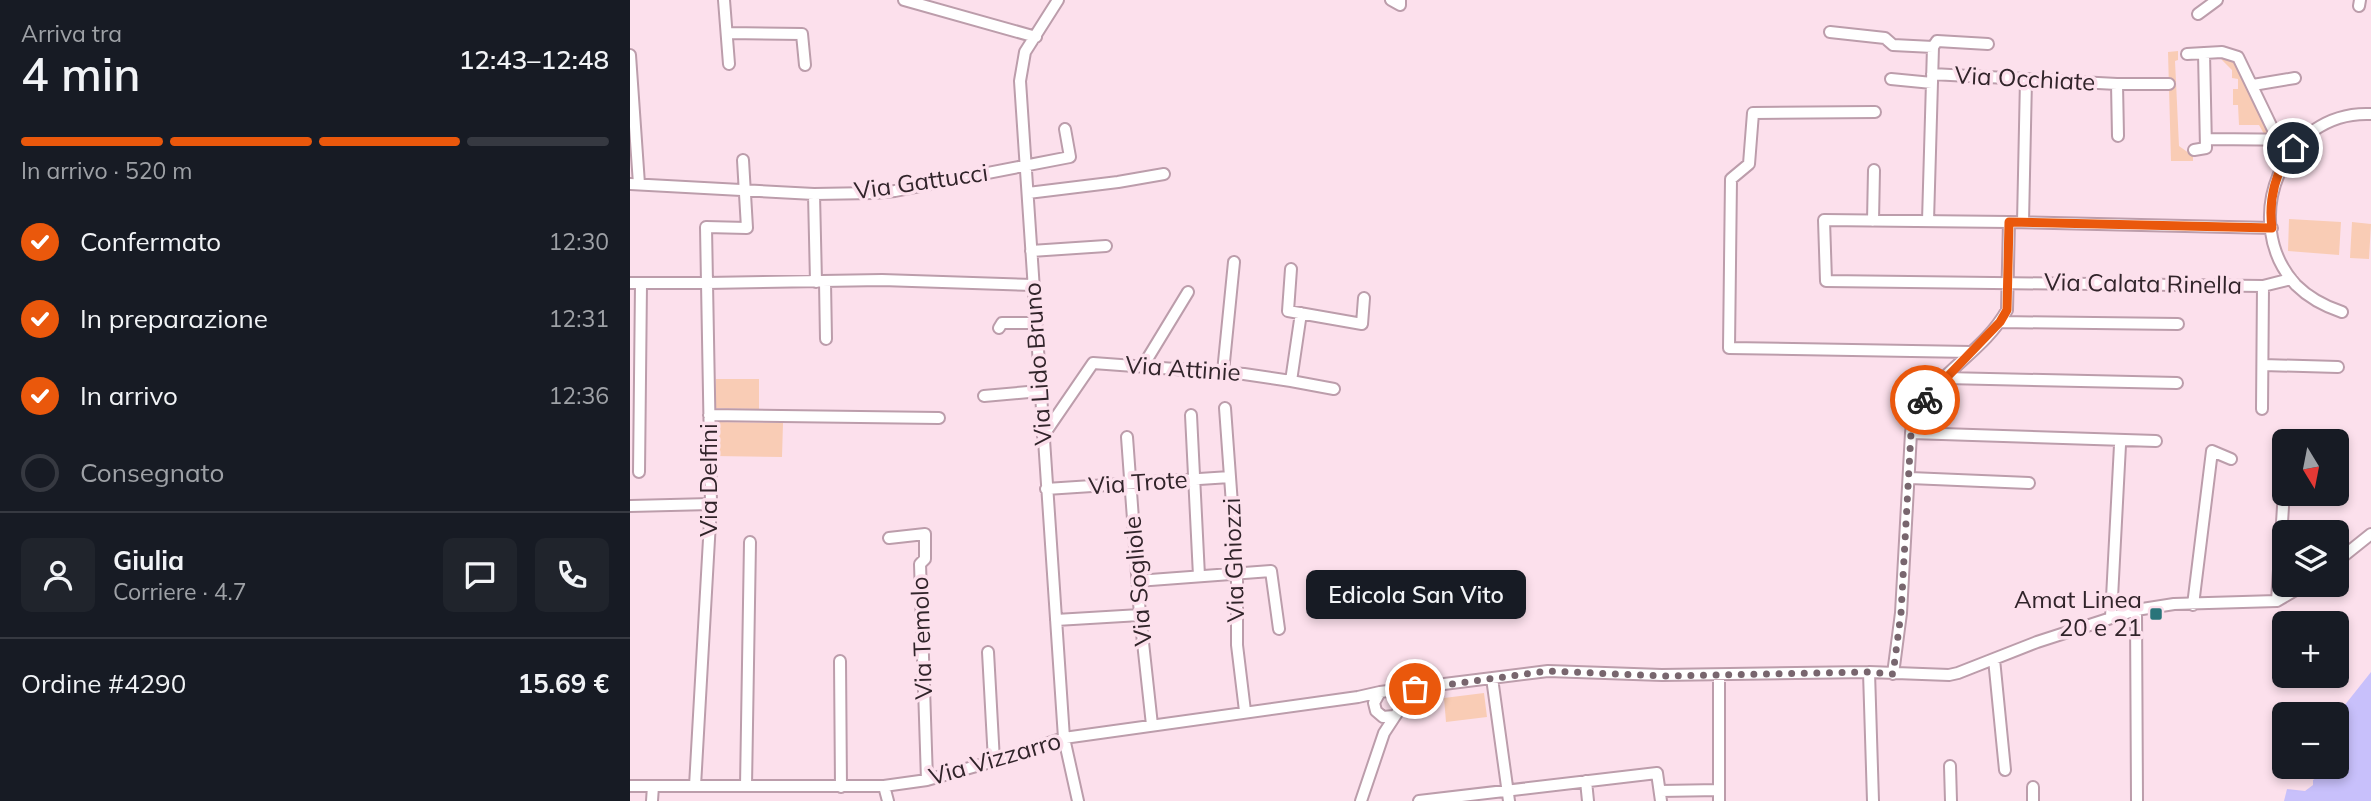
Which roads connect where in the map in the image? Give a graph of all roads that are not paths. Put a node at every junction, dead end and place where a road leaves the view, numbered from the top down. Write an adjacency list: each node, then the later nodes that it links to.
1 (724, 0): 9 (street)
2 (1058, 0): 10 (street, Via Lido Bruno)
3 (1391, 0): 4 (street)
4 (1400, 0)
5 (2217, 0): 7 (street)
6 (912, 1): 10 (street)
7 (2198, 14)
8 (1830, 32): 12 (street)
9 (727, 33): 16 (street); 17 (street)
10 (1036, 37): 35 (street, Via Lido Bruno)
11 (1988, 44): 12 (street)
12 (1933, 47): 18 (street)
13 (2204, 53): 14 (street); 24 (street); 30 (street)
14 (2187, 54)
15 (630, 55): 25 (street)
16 (729, 64)
17 (805, 65)
18 (1932, 78): 19 (street, Via Occhiate); 20 (street, Via Occhiate); 43 (street)
19 (1891, 79)
20 (2026, 79): 22 (street, Via Occhiate); 45 (street)
21 (2295, 79): 24 (street)
22 (2117, 84): 23 (street, Via Occhiate); 29 (street, Via Occhiate)
23 (2169, 84)
24 (2253, 85): 31 (street)
25 (631, 100): 38 (street)
26 (1875, 113): 67 (street)
27 (2371, 114): 32 (street)
28 (1065, 129): 35 (street, Via Gattucci)
29 (2118, 136)
30 (2206, 139): 31 (street); 33 (street)
31 (2278, 140): 32 (street)
32 (2301, 141): 46 (street)
33 (2194, 150)
34 (743, 160): 39 (street)
35 (1026, 165): 40 (street, Via Lido Bruno); 41 (street, Via Gattucci)
36 (1874, 170): 42 (street)
37 (1164, 174): 40 (street)
38 (634, 184): 39 (street, Via Gattucci)
39 (745, 191): 41 (street, Via Gattucci); 54 (street, Via Delfini)
40 (1028, 193): 48 (street, Via Lido Bruno)
41 (814, 194): 52 (street)
42 (1873, 221): 43 (street); 53 (street, Via Calata Rinella)
43 (1928, 221): 44 (street)
44 (2009, 222): 45 (street); 53 (street)
45 (2023, 222): 46 (street)
46 (2272, 228): 51 (street)
47 (1106, 246): 48 (street)
48 (1031, 251): 56 (street, Via Lido Bruno)
49 (1234, 262): 71 (street)
50 (1291, 269): 61 (street)
51 (2291, 279): 57 (street, Via Calata Rinella); 60 (street)
52 (821, 282): 54 (street); 56 (street); 66 (street)
53 (2008, 282): 57 (street, Via Calata Rinella); 62 (street)
54 (707, 283): 55 (street); 80 (street, Via Delfini)
55 (636, 284): 89 (street)
56 (1033, 285): 63 (street, Via Lido Bruno)
57 (2263, 286): 68 (street)
58 (1188, 292): 69 (street)
59 (1364, 298): 61 (street)
60 (2342, 312)
61 (1301, 313): 73 (street)
62 (2000, 322): 64 (street); 67 (street)
63 (1036, 323): 65 (street); 76 (street, Via Lido Bruno)
64 (2178, 324)
65 (999, 328)
66 (826, 339)
67 (1971, 352): 72 (street)
68 (2263, 365): 70 (street); 79 (street)
69 (1143, 366): 71 (street, Via Attinie); 84 (street, Via Attinie)
70 (2339, 367)
71 (1223, 372): 73 (street, Via Attinie)
72 (1945, 378): 74 (street); 83 (street)
73 (1292, 381): 75 (street, Via Attinie)
74 (2177, 383)
75 (1334, 390)
76 (1040, 391): 77 (street); 84 (street, Via Lido Bruno)
77 (984, 396)
78 (1225, 408): 90 (street, Via Ghiozzi)
79 (2262, 409)
80 (709, 415): 82 (street); 96 (street, Via Delfini)
81 (1191, 415): 92 (street)
82 (939, 418)
83 (1911, 433): 86 (street); 91 (street)
84 (1043, 436): 95 (street, Via Lido Bruno)
85 (1128, 437): 93 (street, Via Sogliole)
86 (2156, 441)
87 (2120, 445): 111 (street)
88 (2231, 459): 108 (street)
89 (639, 472)
90 (1230, 477): 92 (street, Via Trote); 103 (street, Via Ghiozzi)
91 (1910, 478): 94 (street); 118 (street)
92 (1195, 479): 93 (street, Via Trote); 104 (street)
93 (1130, 483): 95 (street, Via Trote); 105 (street, Via Sogliole)
94 (2029, 484)
95 (1046, 489): 112 (street, Via Lido Bruno)
96 (711, 504): 97 (street); 140 (street, Via Delfini)
97 (630, 506)
98 (2283, 506): 107 (street)
99 (2371, 534): 102 (street)
100 (889, 538): 136 (street, Via Temolo)
101 (750, 542): 141 (street)
102 (2349, 552)
103 (1237, 573): 104 (street); 113 (street); 127 (street, Via Ghiozzi)
104 (1199, 576): 105 (street)
105 (1137, 581): 110 (street, Via Sogliole)
106 (2284, 597): 107 (street)
107 (2277, 601): 108 (street, Via Vizzarro)
108 (2193, 605): 109 (street, Via Vizzarro)
109 (2136, 610): 111 (street, Via Vizzarro); 157 (street)
110 (1140, 615): 112 (street); 130 (street, Via Sogliole)
111 (2111, 617): 115 (street, Via Vizzarro)
112 (1056, 620): 132 (street, Via Lido Bruno)
113 (1279, 629)
114 (988, 652): 133 (street)
115 (1994, 659): 118 (street, Via Vizzarro); 135 (street)
116 (840, 661): 143 (street)
117 (1869, 672): 118 (street, Via Vizzarro); 119 (street, Via Vizzarro); 154 (street)
118 (1893, 674)
119 (1719, 675): 120 (street, Via Vizzarro); 145 (street)
120 (1492, 678): 121 (street, Via Vizzarro); 146 (street)
121 (1415, 689): 122 (street, Via Vizzarro); 125 (street)
122 (1393, 691): 123 (street, Via Vizzarro); 125 (street)
123 (1380, 692): 124 (street, Via Vizzarro); 126 (street)
124 (1358, 697): 126 (street); 127 (street, Via Vizzarro)
125 (1401, 702): 129 (street)
126 (1374, 704): 128 (street)
127 (1245, 712): 130 (street, Via Vizzarro)
128 (1380, 715): 129 (street); 131 (street)
129 (1394, 716): 131 (street)
130 (1152, 725): 132 (street, Via Vizzarro)
131 (1384, 733): 151 (street)
132 (1064, 738): 133 (street, Via Vizzarro); 150 (street, Via Lido Bruno)
133 (994, 761): 136 (street, Via Vizzarro)
134 (1950, 766): 155 (street)
135 (2005, 770)
136 (927, 780): 142 (street, Via Vizzarro)
137 (1586, 781): 146 (street); 147 (street); 153 (street)
138 (630, 786): 139 (street, Via Vizzarro)
139 (653, 786): 140 (street, Via Vizzarro); 148 (street)
140 (695, 786): 141 (street, Via Vizzarro)
141 (746, 786): 143 (street, Via Vizzarro)
142 (884, 786): 143 (street, Via Vizzarro); 149 (street)
143 (841, 787)
144 (2032, 787): 156 (street)
145 (1719, 795): 147 (street)
146 (1508, 796): 152 (street)
147 (1660, 796)
148 (652, 801)
149 (888, 801)
150 (1078, 801)
151 (1361, 801)
152 (1424, 801)
153 (1588, 801)
154 (1873, 801)
155 (1951, 801)
156 (2033, 801)
157 (2137, 801)

